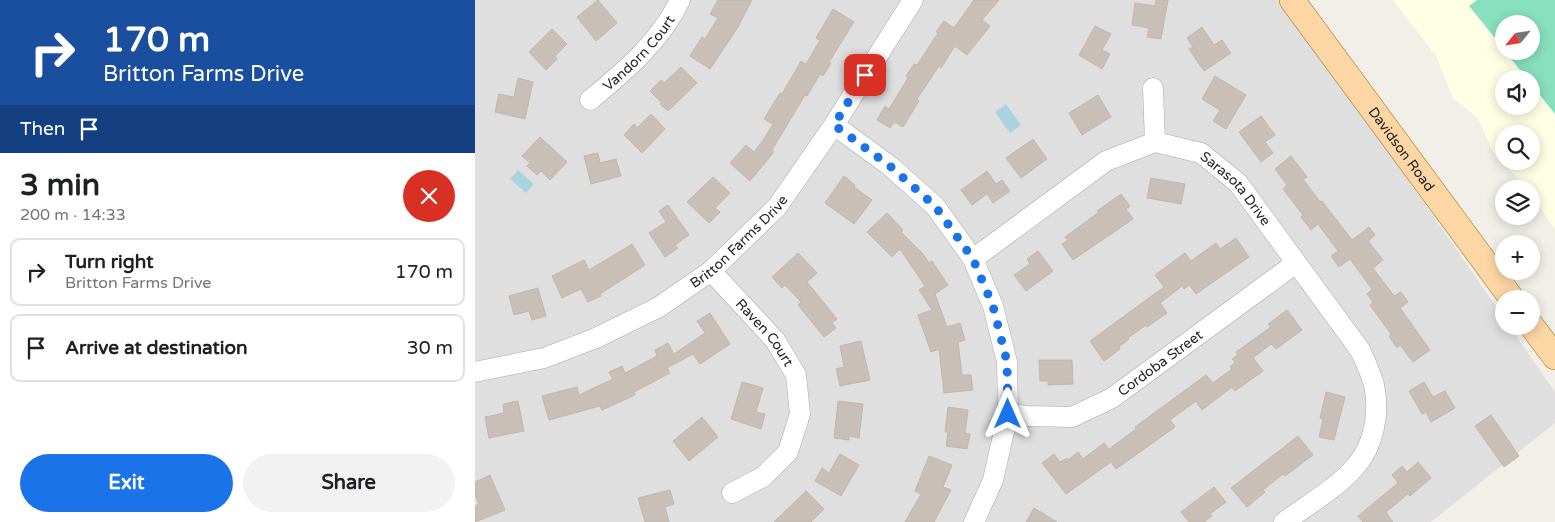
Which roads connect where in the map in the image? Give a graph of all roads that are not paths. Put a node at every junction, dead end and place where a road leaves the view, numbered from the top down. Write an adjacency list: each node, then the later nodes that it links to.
1 (680, 0): 5 (street, Vandorn Court)
2 (913, 0): 6 (street, Britton Farms Drive)
3 (1292, 0): 11 (main road, Davidson Road)
4 (1153, 88): 7 (street)
5 (590, 100)
6 (834, 125): 8 (street); 10 (street, Britton Farms Drive)
7 (1155, 142): 8 (street); 9 (street, Sarasota Drive)
8 (973, 259): 15 (street)
9 (1296, 263): 15 (street, Cordoba Street); 18 (street, Sarasota Drive)
10 (711, 271): 14 (street, Britton Farms Drive); 16 (street, Raven Court)
11 (1505, 290)
12 (1538, 335): 13 (main road)
13 (1555, 357)
14 (475, 372)
15 (1008, 414): 17 (street)
16 (732, 493)
17 (973, 522)
18 (1284, 522)

